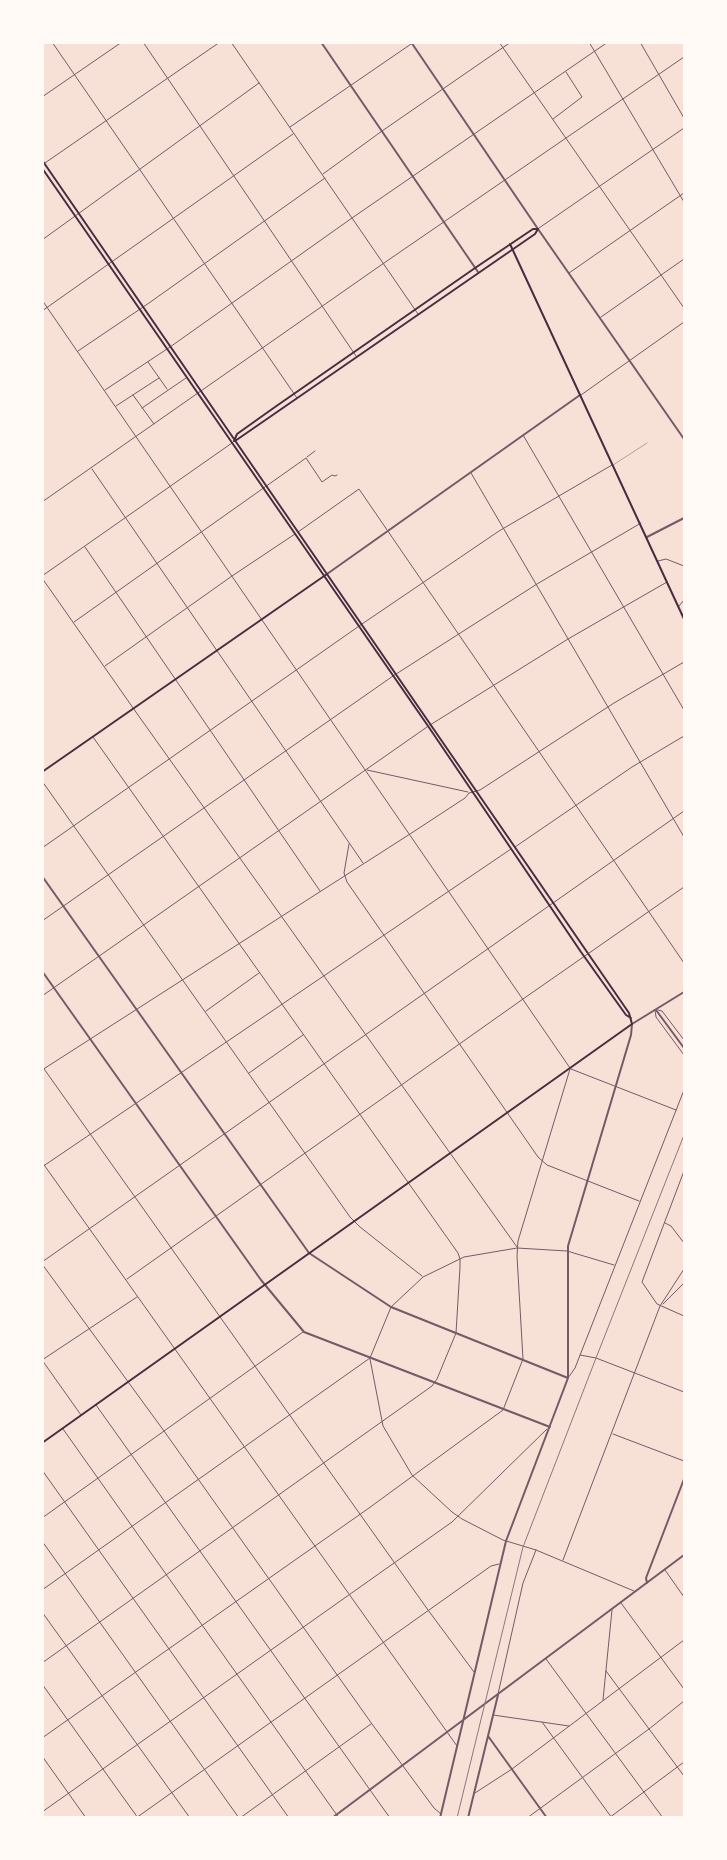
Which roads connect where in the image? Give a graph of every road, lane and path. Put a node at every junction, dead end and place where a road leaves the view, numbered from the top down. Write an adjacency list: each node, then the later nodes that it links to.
1 (52, 42): 18 (street)
2 (122, 42): 18 (street)
3 (143, 42): 19 (street)
4 (220, 42): 19 (street)
5 (232, 42): 20 (street)
6 (321, 42): 21 (street)
7 (499, 42): 13 (street)
8 (511, 42): 13 (street)
9 (589, 42): 14 (street)
10 (608, 42): 14 (street)
11 (640, 42): 17 (street)
12 (412, 43): 21 (street); 22 (street)
13 (503, 48): 22 (street); 23 (street)
14 (595, 52): 16 (street); 25 (street)
15 (684, 56): 17 (street)
16 (566, 72): 23 (street); 27 (street)
17 (658, 74): 25 (street); 26 (street)
18 (75, 75): 24 (street); 28 (street)
19 (167, 79): 28 (street); 29 (street)
20 (259, 83): 29 (street); 30 (street)
21 (351, 86): 30 (street); 32 (street)
22 (443, 90): 32 (street); 34 (street)
23 (534, 94): 27 (street); 34 (street)
24 (42, 97)
25 (624, 98): 35 (street); 36 (street)
26 (684, 118)
27 (553, 119): 35 (street)
28 (106, 122): 38 (street); 39 (street)
29 (200, 127): 39 (street); 41 (street)
30 (290, 128): 33 (street)
31 (684, 128): 36 (street)
32 (382, 131): 40 (street); 42 (street)
33 (294, 133): 40 (street); 41 (street)
34 (474, 134): 42 (street); 44 (street)
35 (566, 138): 44 (street); 45 (street)
36 (654, 149): 45 (street); 47 (street)
37 (42, 160): 38 (main road)
38 (43, 166): 49 (main road); 50 (main road)
39 (141, 170): 49 (street); 52 (street)
40 (322, 174): 43 (street)
41 (234, 176): 52 (street); 53 (street)
42 (413, 176): 51 (street); 54 (street)
43 (325, 178): 51 (street); 53 (street)
44 (505, 180): 54 (street); 55 (street)
45 (599, 187): 55 (street); 56 (street)
46 (684, 193): 47 (street)
47 (681, 196): 48 (street); 56 (street)
48 (684, 202)
49 (80, 213): 50 (street); 61 (main road)
50 (76, 216): 57 (street); 64 (main road)
51 (352, 218): 62 (street); 63 (street)
52 (174, 219): 61 (street); 65 (street)
53 (266, 221): 62 (street); 65 (street)
54 (444, 222): 63 (street); 66 (street)
55 (538, 229): 58 (main road); 59 (main road); 68 (street)
56 (630, 231): 68 (street); 69 (street)
57 (42, 240)
58 (510, 244): 59 (main road); 66 (main road)
59 (513, 248): 67 (main road); 100 (main road)
60 (684, 259): 69 (street)
61 (113, 261): 64 (street); 74 (main road)
62 (292, 261): 73 (street); 75 (street)
63 (384, 263): 75 (street); 79 (street)
64 (110, 264): 76 (street); 78 (main road)
65 (204, 264): 73 (street); 74 (street)
66 (475, 268): 67 (street); 70 (main road)
67 (478, 272): 71 (main road)
68 (569, 273): 82 (street)
69 (661, 275): 77 (street); 82 (street)
70 (446, 288): 71 (main road); 79 (main road)
71 (449, 292): 81 (main road)
72 (42, 300): 76 (street)
73 (232, 304): 84 (street); 86 (street)
74 (143, 306): 78 (street); 84 (main road)
75 (322, 307): 86 (street); 88 (street)
76 (48, 308): 80 (street); 87 (street)
77 (684, 308)
78 (139, 309): 85 (main road); 87 (street)
79 (414, 310): 81 (street); 88 (main road)
80 (42, 311)
81 (418, 314): 89 (main road)
82 (600, 318): 91 (street)
83 (684, 322): 91 (street)
84 (170, 347): 85 (street); 96 (main road)
85 (166, 349): 90 (street); 93 (main road)
86 (263, 349): 96 (street); 98 (street)
87 (78, 351): 95 (street)
88 (354, 352): 89 (street); 98 (main road)
89 (356, 356): 101 (main road)
90 (148, 361): 92 (street); 95 (street)
91 (629, 361): 100 (street); 107 (street)
92 (159, 378): 94 (street); 99 (street)
93 (186, 378): 94 (street); 97 (main road)
94 (168, 390): 103 (street)
95 (104, 391): 102 (street)
96 (201, 392): 97 (street); 108 (main road)
97 (197, 394): 104 (street); 110 (main road)
98 (294, 394): 101 (street); 108 (main road)
99 (133, 395): 102 (street); 103 (street)
100 (580, 395): 105 (street); 113 (main road)
101 (297, 398): 108 (main road)
102 (116, 407): 106 (street)
103 (142, 408): 104 (street)
104 (154, 425): 106 (street)
105 (524, 436): 115 (street); 120 (street)
106 (136, 437): 114 (street); 117 (street)
107 (684, 439)
108 (234, 441): 110 (street); 118 (main road)
109 (647, 443): 113 (lane)
110 (231, 444): 117 (street); 119 (main road)
111 (315, 451): 112 (street)
112 (306, 458): 116 (street); 118 (street)
113 (612, 465): 120 (street); 124 (main road)
114 (91, 468): 121 (street); 122 (street)
115 (470, 472): 125 (street); 126 (street)
116 (337, 475)
117 (171, 486): 122 (street); 127 (street)
118 (267, 487): 119 (street); 128 (main road)
119 (263, 490): 127 (street); 129 (main road)
120 (560, 496): 125 (street); 132 (street)
121 (42, 502)
122 (126, 518): 131 (street); 134 (street)
123 (684, 518): 130 (street)
124 (641, 523): 130 (main road); 132 (street)
125 (504, 528): 140 (street); 142 (street)
126 (389, 530): 128 (street); 136 (street); 140 (street)
127 (202, 531): 134 (street); 137 (street)
128 (298, 532): 129 (street); 136 (main road)
129 (294, 535): 137 (street); 138 (main road)
130 (647, 537): 133 (main road)
131 (84, 547): 139 (street); 143 (street)
132 (591, 551): 142 (street); 145 (street)
133 (658, 561): 135 (street); 141 (main road)
134 (156, 563): 143 (street); 147 (street)
135 (684, 566)
136 (327, 574): 138 (main road); 151 (main road)
137 (232, 576): 147 (street); 149 (street)
138 (324, 576): 149 (main road); 152 (main road)
139 (42, 577): 150 (street)
140 (424, 582): 151 (street); 153 (street)
141 (667, 582): 145 (street); 146 (main road)
142 (537, 584): 153 (street); 155 (street)
143 (115, 593): 150 (street); 154 (street)
144 (684, 600): 146 (street)
145 (624, 606): 155 (street); 161 (street)
146 (679, 606): 148 (main road)
147 (188, 607): 154 (street); 156 (street)
148 (684, 619)
149 (262, 620): 156 (main road); 159 (street)
150 (74, 623): 158 (street)
151 (362, 624): 152 (street); 160 (main road)
152 (358, 627): 159 (street); 162 (main road)
153 (459, 634): 160 (street); 164 (street)
154 (146, 637): 158 (street); 163 (street)
155 (568, 639): 164 (street); 166 (street)
156 (216, 651): 163 (main road); 165 (street)
157 (684, 662): 161 (street)
158 (105, 666): 167 (street)
159 (297, 670): 165 (street); 169 (street)
160 (397, 674): 162 (street); 170 (main road)
161 (664, 674): 166 (street); 168 (street)
162 (393, 676): 169 (street); 171 (main road)
163 (176, 679): 167 (main road); 172 (street)
164 (494, 685): 170 (street); 175 (street)
165 (251, 702): 172 (street); 176 (street)
166 (608, 707): 175 (street); 178 (street)
167 (134, 709): 173 (main road); 177 (street)
168 (684, 710)
169 (332, 720): 176 (street); 179 (street)
170 (432, 724): 171 (street); 184 (main road)
171 (428, 726): 179 (street); 185 (main road)
172 (210, 730): 177 (street); 182 (street)
173 (93, 736): 180 (main road); 183 (street)
174 (684, 736): 178 (street)
175 (540, 751): 184 (street); 187 (street)
176 (286, 752): 182 (street); 186 (street)
177 (169, 759): 183 (street); 188 (street)
178 (640, 762): 187 (street); 190 (street)
179 (366, 770): 185 (street); 186 (street); 193 (street)
180 (42, 772)
181 (42, 781): 191 (street)
182 (244, 781): 188 (street); 192 (street)
183 (128, 787): 191 (street); 194 (street)
184 (475, 791): 185 (street); 197 (main road)
185 (470, 792): 193 (street); 199 (main road)
186 (321, 802): 192 (street); 196 (street)
187 (576, 805): 197 (street); 201 (street)
188 (204, 808): 194 (street); 200 (street)
189 (684, 810): 190 (street)
190 (673, 817): 195 (street); 201 (street)
191 (74, 826): 198 (street); 203 (street)
192 (279, 830): 200 (street); 208 (street)
193 (410, 834): 202 (street); 209 (street)
194 (163, 837): 203 (street); 206 (street)
195 (684, 837)
196 (349, 844): 202 (street); 205 (street)
197 (514, 847): 199 (street); 210 (main road)
198 (42, 848)
199 (511, 849): 209 (street); 211 (main road)
200 (239, 858): 206 (street); 214 (street)
201 (614, 860): 210 (street); 213 (street)
202 (364, 864): 205 (street)
203 (109, 875): 212 (street); 216 (street)
204 (42, 876): 212 (street)
205 (344, 876): 208 (street); 217 (street)
206 (198, 887): 216 (street); 218 (street)
207 (684, 887): 213 (street)
208 (321, 891): 214 (street)
209 (449, 891): 217 (street); 219 (street)
210 (552, 903): 211 (street); 220 (main road)
211 (549, 905): 219 (street); 222 (main road)
212 (64, 906): 215 (street); 221 (street)
213 (650, 911): 220 (street); 223 (street)
214 (281, 917): 218 (street); 226 (street)
215 (42, 921)
216 (143, 925): 221 (street); 227 (street)
217 (384, 935): 226 (street); 230 (street)
218 (239, 944): 225 (street); 227 (street)
219 (488, 948): 230 (street); 232 (street)
220 (588, 954): 222 (street); 237 (main road)
221 (99, 956): 228 (street); 235 (street)
222 (584, 956): 232 (street); 237 (main road)
223 (684, 963)
224 (42, 971): 228 (street)
225 (259, 973): 233 (street); 236 (street)
226 (324, 976): 233 (street); 239 (street)
227 (183, 980): 235 (street); 236 (street)
228 (54, 987): 231 (street); 241 (street)
229 (684, 992): 234 (street)
230 (424, 993): 239 (street); 244 (street)
231 (42, 996)
232 (523, 999): 244 (street); 249 (street)
233 (282, 1004): 240 (street); 243 (street)
234 (655, 1009): 238 (street); 242 (street); 245 (street); 246 (street)
235 (137, 1010): 241 (street); 251 (street)
236 (205, 1012): 243 (street)
237 (630, 1018): 238 (main road)
238 (632, 1024): 249 (main road); 254 (street)
239 (365, 1034): 247 (street); 253 (street)
240 (303, 1035): 247 (street); 252 (street)
241 (90, 1039): 250 (street); 256 (street)
242 (684, 1040)
243 (226, 1042): 251 (street); 252 (street)
244 (459, 1044): 253 (street); 260 (street)
245 (684, 1048)
246 (684, 1055)
247 (324, 1064): 257 (street); 259 (street)
248 (42, 1066): 250 (street)
249 (570, 1068): 254 (street); 260 (main road); 266 (street)
250 (44, 1070): 262 (street)
251 (181, 1073): 256 (street); 261 (street)
252 (248, 1073): 257 (street)
253 (401, 1085): 259 (street); 264 (street)
254 (615, 1085): 258 (street); 271 (street)
255 (684, 1090): 258 (street)
256 (136, 1103): 262 (street); 268 (street)
257 (269, 1103): 261 (street); 263 (street)
258 (676, 1110): 275 (street)
259 (360, 1114): 263 (street); 272 (street)
260 (507, 1114): 264 (main road); 266 (street)
261 (224, 1134): 268 (street); 273 (street)
262 (90, 1135): 267 (street); 274 (street)
263 (306, 1153): 273 (street); 277 (street)
264 (450, 1154): 272 (main road); 282 (street)
265 (42, 1162): 267 (street)
266 (542, 1163): 271 (street); 282 (street)
267 (45, 1166): 269 (street); 279 (street)
268 (180, 1166): 274 (street); 276 (street)
269 (42, 1167)
270 (684, 1171): 278 (street)
271 (588, 1181): 275 (street); 283 (street)
272 (408, 1183): 277 (main road); 285 (street)
273 (261, 1185): 276 (street); 284 (street)
274 (135, 1197): 279 (street); 281 (street)
275 (639, 1201): 287 (street)
276 (216, 1217): 281 (street); 292 (street)
277 (354, 1222): 284 (main road); 289 (street)
278 (664, 1223): 280 (street); 294 (street)
279 (90, 1229): 286 (street); 290 (street)
280 (684, 1243)
281 (171, 1248): 290 (street); 297 (street)
282 (517, 1248): 283 (street); 285 (street); 304 (street)
283 (567, 1251): 287 (street); 308 (street)
284 (310, 1253): 292 (main road); 295 (street)
285 (460, 1258): 289 (street); 300 (street)
286 (42, 1263): 298 (street)
287 (614, 1265): 302 (street)
288 (684, 1269): 294 (street)
289 (423, 1277): 295 (street)
290 (126, 1280): 293 (street)
291 (684, 1284): 294 (street)
292 (265, 1285): 297 (main road); 299 (street)
293 (137, 1296): 298 (street); 301 (street)
294 (660, 1306): 296 (street); 307 (street)
295 (390, 1307): 300 (street); 303 (street)
296 (684, 1316)
297 (220, 1317): 301 (main road); 306 (street)
298 (89, 1328): 305 (street); 309 (street)
299 (304, 1332): 303 (street); 306 (street)
300 (456, 1333): 304 (street); 310 (street)
301 (174, 1348): 309 (main road); 312 (street)
302 (579, 1355): 307 (street); 308 (street)
303 (370, 1358): 310 (street); 315 (street); 317 (street)
304 (523, 1359): 308 (street); 314 (street)
305 (42, 1360): 316 (street)
306 (255, 1366): 312 (street); 315 (street)
307 (635, 1373): 311 (street); 321 (street)
308 (568, 1378): 318 (street)
309 (128, 1382): 313 (main road); 320 (street)
310 (435, 1384): 314 (street); 317 (street)
311 (684, 1392)
312 (210, 1399): 320 (street); 323 (street)
313 (96, 1405): 316 (main road); 324 (street)
314 (503, 1410): 318 (street); 328 (street)
315 (290, 1414): 323 (street); 326 (street)
316 (81, 1416): 319 (main road)
317 (381, 1423): 326 (street); 328 (street)
318 (550, 1427): 338 (street); 343 (street)
319 (63, 1429): 322 (main road); 329 (street)
320 (164, 1431): 324 (street); 331 (street)
321 (612, 1434): 325 (street); 349 (street)
322 (42, 1444)
323 (245, 1448): 331 (street); 334 (street)
324 (131, 1454): 329 (street); 336 (street)
325 (684, 1462)
326 (324, 1463): 334 (street); 337 (street)
327 (42, 1470): 335 (street)
328 (412, 1475): 337 (street); 338 (street)
329 (98, 1478): 335 (street); 340 (street)
330 (684, 1479): 332 (street)
331 (199, 1480): 336 (street); 341 (street)
332 (680, 1490): 333 (street); 356 (street)
333 (684, 1492)
334 (279, 1495): 341 (street); 344 (street)
335 (64, 1502): 339 (street); 346 (street)
336 (165, 1503): 340 (street); 347 (street)
337 (360, 1514): 344 (street); 350 (street)
338 (458, 1516): 343 (street); 350 (street)
339 (42, 1518)
340 (132, 1526): 346 (street); 354 (street)
341 (233, 1528): 347 (street); 355 (street)
342 (42, 1541): 353 (street)
343 (506, 1541): 345 (street); 351 (street)
344 (314, 1545): 355 (street); 359 (street)
345 (536, 1550): 349 (street); 386 (street)
346 (99, 1551): 353 (street); 361 (street)
347 (200, 1551): 354 (street); 362 (street)
348 (684, 1555): 352 (street)
349 (563, 1561): 358 (street)
350 (395, 1562): 359 (street); 364 (street)
351 (500, 1564): 364 (street); 379 (street)
352 (664, 1570): 356 (street); 360 (street)
353 (66, 1574): 357 (street); 367 (street)
354 (167, 1575): 361 (street); 368 (street)
355 (268, 1578): 362 (street); 369 (street)
356 (647, 1583): 358 (street)
357 (42, 1590)
358 (635, 1592): 363 (street)
359 (349, 1594): 369 (street); 371 (street)
360 (684, 1597)
361 (134, 1598): 367 (street); 373 (street)
362 (236, 1600): 368 (street); 374 (street)
363 (621, 1603): 365 (street); 375 (street)
364 (428, 1610): 371 (street); 379 (street)
365 (612, 1610): 376 (street); 380 (street)
366 (42, 1612): 372 (street)
367 (101, 1622): 372 (street); 378 (street)
368 (202, 1624): 373 (street); 381 (street)
369 (303, 1627): 374 (street); 382 (street)
370 (684, 1640): 375 (street)
371 (384, 1643): 382 (street); 402 (street)
372 (67, 1646): 377 (street); 387 (street)
373 (169, 1648): 378 (street); 388 (street)
374 (270, 1650): 381 (street); 389 (street)
375 (661, 1657): 384 (street); 385 (street)
376 (546, 1658): 386 (street); 392 (street)
377 (42, 1664)
378 (136, 1672): 387 (street); 396 (street)
379 (474, 1672): 395 (street)
380 (606, 1672): 384 (street); 390 (street)
381 (236, 1674): 388 (street); 397 (street)
382 (338, 1675): 389 (street); 399 (street)
383 (42, 1684): 394 (street)
384 (619, 1689): 390 (street); 401 (street)
385 (684, 1689)
386 (498, 1695): 393 (street); 395 (street)
387 (102, 1696): 394 (street); 406 (street)
388 (203, 1697): 396 (street); 407 (street)
389 (304, 1698): 397 (street); 409 (street)
390 (603, 1701): 392 (street)
391 (684, 1701): 401 (street)
392 (586, 1713): 400 (street); 410 (street)
393 (493, 1715): 398 (street); 403 (street)
394 (68, 1720): 404 (street); 415 (street)
395 (464, 1720): 402 (street); 408 (street)
396 (171, 1721): 406 (street); 416 (street)
397 (272, 1722): 407 (street); 418 (street)
398 (542, 1722): 400 (street); 405 (street)
399 (372, 1724): 409 (street); 413 (street)
400 (569, 1726): 405 (street)
401 (649, 1729): 410 (street); 414 (street)
402 (447, 1732): 408 (street); 413 (street)
403 (488, 1736): 417 (street); 426 (street)
404 (42, 1738)
405 (553, 1738): 417 (street); 420 (street)
406 (138, 1745): 415 (street); 424 (street)
407 (238, 1746): 416 (street); 425 (street)
408 (457, 1746): 430 (street)
409 (339, 1747): 418 (street); 421 (street)
410 (616, 1753): 420 (street); 422 (street)
411 (42, 1756): 423 (street)
412 (684, 1762): 414 (street)
413 (402, 1765): 421 (street); 430 (street)
414 (678, 1767): 419 (street); 422 (street)
415 (103, 1769): 423 (street); 431 (street)
416 (205, 1769): 424 (street); 435 (street)
417 (512, 1769): 426 (street); 427 (street)
418 (306, 1770): 425 (street); 429 (street)
419 (684, 1776)
420 (583, 1777): 427 (street); 432 (street)
421 (370, 1789): 429 (street); 439 (street)
422 (644, 1792): 432 (street); 444 (street)
423 (69, 1793): 428 (street); 433 (street)
424 (172, 1793): 431 (street); 434 (street)
425 (273, 1794): 435 (street); 436 (street)
426 (474, 1794): 441 (street)
427 (540, 1808): 442 (street); 443 (street)
428 (42, 1812)
429 (337, 1814): 437 (street); 438 (street)
430 (441, 1814): 440 (street)
431 (138, 1817)
432 (611, 1817)
433 (86, 1818)
434 (190, 1818)
435 (240, 1818)
436 (289, 1818)
437 (332, 1818)
438 (340, 1818)
439 (390, 1818)
440 (440, 1818)
441 (468, 1818)
442 (527, 1818)
443 (547, 1818)
444 (663, 1818)

